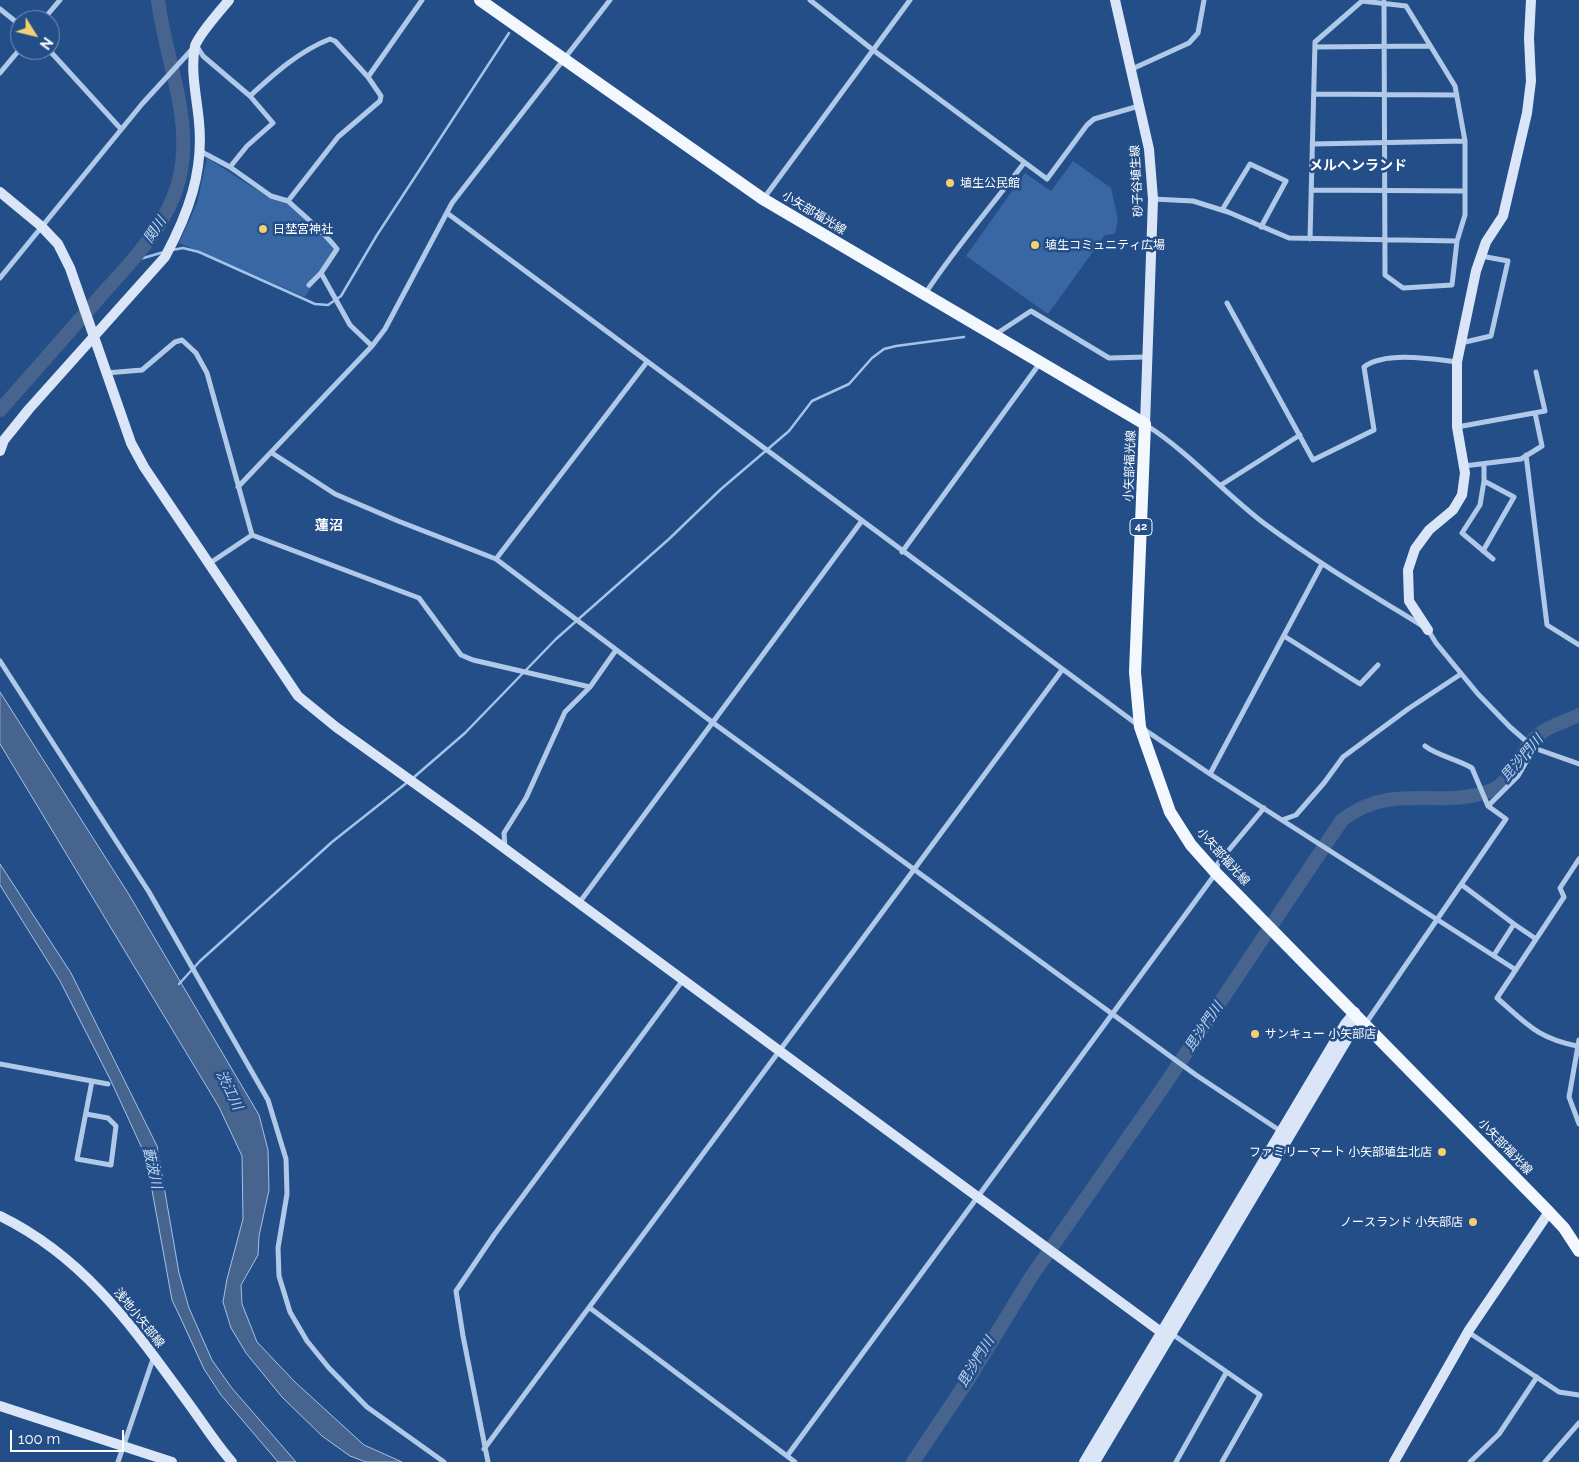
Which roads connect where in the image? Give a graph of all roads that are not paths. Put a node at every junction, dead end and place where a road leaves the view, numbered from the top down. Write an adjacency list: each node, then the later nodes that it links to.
1 (60, 0): 13 (street)
2 (229, 0): 15 (street)
3 (422, 0): 25 (street)
4 (480, 0): 20 (main road, 小矢部福光線)
5 (610, 0): 20 (street)
6 (810, 0): 19 (street)
7 (910, 0): 19 (street)
8 (1115, 0): 23 (street, 砂子谷埴生線)
9 (1204, 0): 23 (street)
10 (1531, 0): 52 (street)
11 (1384, 2): 16 (street); 17 (street); 18 (street)
12 (0, 9): 14 (street)
13 (52, 10)
14 (10, 17)
15 (196, 45): 29 (street); 31 (street); 35 (street)
16 (1384, 46): 17 (street); 18 (street); 27 (street)
17 (1430, 46): 28 (street)
18 (1315, 47): 26 (street)
19 (873, 50): 36 (street); 42 (street)
20 (563, 59): 42 (main road, 小矢部福光線); 46 (street)
21 (11, 60): 24 (street)
22 (58, 60): 31 (street)
23 (1132, 69): 30 (street, 砂子谷埴生線)
24 (0, 73)
25 (368, 77): 29 (street); 44 (street)
26 (1314, 94): 27 (street); 34 (street)
27 (1385, 94): 28 (street); 33 (street)
28 (1456, 95): 32 (street)
29 (250, 96): 37 (street)
30 (1139, 106): 36 (street); 43 (street, 砂子谷埴生線)
31 (121, 129): 47 (street)
32 (1465, 141): 33 (street); 40 (street)
33 (1385, 143): 34 (street); 39 (street)
34 (1312, 144): 38 (street)
35 (200, 151): 37 (street); 59 (street)
36 (1024, 162): 56 (street)
37 (230, 167): 44 (street)
38 (1311, 190): 39 (street); 49 (street)
39 (1385, 191): 40 (street); 50 (street)
40 (1465, 191): 51 (street)
41 (0, 192): 47 (street)
42 (763, 199): 56 (main road, 小矢部福光線)
43 (1152, 199): 45 (street); 62 (street, 砂子谷埴生線)
44 (288, 201): 53 (street)
45 (1222, 210): 48 (street); 48 (street)
46 (447, 213): 61 (street); 63 (street)
47 (41, 226): 54 (street); 59 (street)
48 (1261, 227): 49 (street)
49 (1310, 239): 50 (street)
50 (1385, 240): 51 (street); 51 (street)
51 (1457, 242)
52 (1481, 256): 60 (street); 60 (street)
53 (321, 273): 55 (street); 61 (street)
54 (0, 278)
55 (309, 285)
56 (924, 294): 58 (main road, 小矢部福光線)
57 (1227, 303): 71 (street)
58 (993, 335): 62 (street); 65 (main road, 小矢部福光線)
59 (95, 337): 67 (street); 72 (street)
60 (1461, 343): 64 (street)
61 (372, 346): 73 (street)
62 (1146, 357): 69 (street, 砂子谷埴生線)
63 (647, 362): 80 (street); 84 (street)
64 (1457, 362): 70 (street); 71 (street)
65 (1040, 363): 69 (main road, 小矢部福光線); 83 (street)
66 (1536, 372): 68 (street)
67 (106, 373): 79 (street); 86 (street)
68 (1535, 413): 70 (street); 74 (street)
69 (1145, 424): 78 (street); 98 (main road, 小矢部福光線 / 42)
70 (1457, 427): 76 (street)
71 (1300, 435): 78 (street)
72 (0, 450)
73 (272, 453): 79 (street); 84 (street)
74 (1526, 455): 75 (street); 90 (street)
75 (1484, 464): 76 (street); 77 (street)
76 (1464, 466): 88 (street)
77 (1484, 481): 82 (street); 82 (street)
78 (1221, 485): 87 (street)
79 (238, 487): 81 (street)
80 (862, 522): 83 (street); 97 (street)
81 (252, 535): 86 (street); 96 (street)
82 (1483, 551): 85 (street)
83 (902, 552): 94 (street)
84 (496, 558): 91 (street)
85 (1493, 559)
86 (210, 563): 106 (street)
87 (1322, 564): 88 (street); 89 (street)
88 (1428, 630): 95 (street)
89 (1284, 636): 93 (street); 102 (street)
90 (1579, 645)
91 (616, 650): 96 (street); 97 (street)
92 (0, 661): 150 (street)
93 (1378, 665)
94 (1062, 670): 98 (street); 108 (street)
95 (1462, 674): 100 (street); 105 (street)
96 (590, 687): 106 (street)
97 (712, 722): 108 (street); 111 (street)
98 (1140, 727): 102 (street); 109 (main road, 小矢部福光線 / 42)
99 (1425, 746): 103 (street)
100 (1534, 748): 101 (street); 103 (street)
101 (1579, 764)
102 (1210, 774): 104 (street)
103 (1488, 806): 110 (street)
104 (1264, 808): 105 (street); 109 (street)
105 (1282, 820): 112 (street)
106 (505, 849): 111 (street)
107 (1579, 859): 114 (street)
108 (916, 869): 119 (street); 123 (street)
109 (1216, 872): 118 (main road, 小矢部福光線 / 42); 119 (street)
110 (1462, 886): 112 (street); 113 (street)
111 (579, 904): 117 (street)
112 (1440, 919): 115 (street); 120 (street)
113 (1514, 924): 114 (street); 115 (street)
114 (1536, 939): 116 (street)
115 (1494, 955): 116 (street)
116 (1516, 970): 122 (street)
117 (683, 980): 123 (street); 145 (street)
118 (1355, 1012): 120 (main road, 小矢部福光線 / 42); 130 (street); 137 (street)
119 (1113, 1013): 130 (street); 131 (street)
120 (1366, 1023): 132 (main road, 小矢部福光線 / 42)
121 (1579, 1040): 122 (street)
122 (1578, 1046): 125 (street)
123 (780, 1052): 131 (street); 135 (street)
124 (0, 1064): 126 (street)
125 (1576, 1069): 129 (street)
126 (92, 1081): 127 (street); 128 (street)
127 (108, 1084)
128 (86, 1114): 128 (street)
129 (1579, 1124)
130 (1282, 1132): 137 (street)
131 (977, 1197): 137 (street); 146 (street)
132 (1549, 1212): 134 (main road, 小矢部福光線 / 42); 136 (street)
133 (0, 1216): 138 (street, 浅地小矢部線)
134 (1579, 1251)
135 (590, 1308): 145 (street); 146 (street)
136 (1468, 1332): 140 (street); 157 (street)
137 (1166, 1333): 139 (street); 153 (street); 154 (street)
138 (154, 1356): 144 (street); 149 (street, 浅地小矢部線)
139 (1226, 1373): 155 (street); 156 (street)
140 (1537, 1377): 141 (street); 158 (street)
141 (1579, 1395)
142 (0, 1406): 144 (street)
143 (1579, 1423): 159 (street)
144 (123, 1446): 147 (street); 148 (street)
145 (484, 1449): 151 (street)
146 (787, 1456): 152 (street)
147 (118, 1462)
148 (172, 1462)
149 (232, 1462)
150 (444, 1462)
151 (488, 1462)
152 (795, 1462)
153 (1084, 1462)
154 (1095, 1462)
155 (1176, 1462)
156 (1222, 1462)
157 (1394, 1462)
158 (1470, 1462)
159 (1545, 1462)

